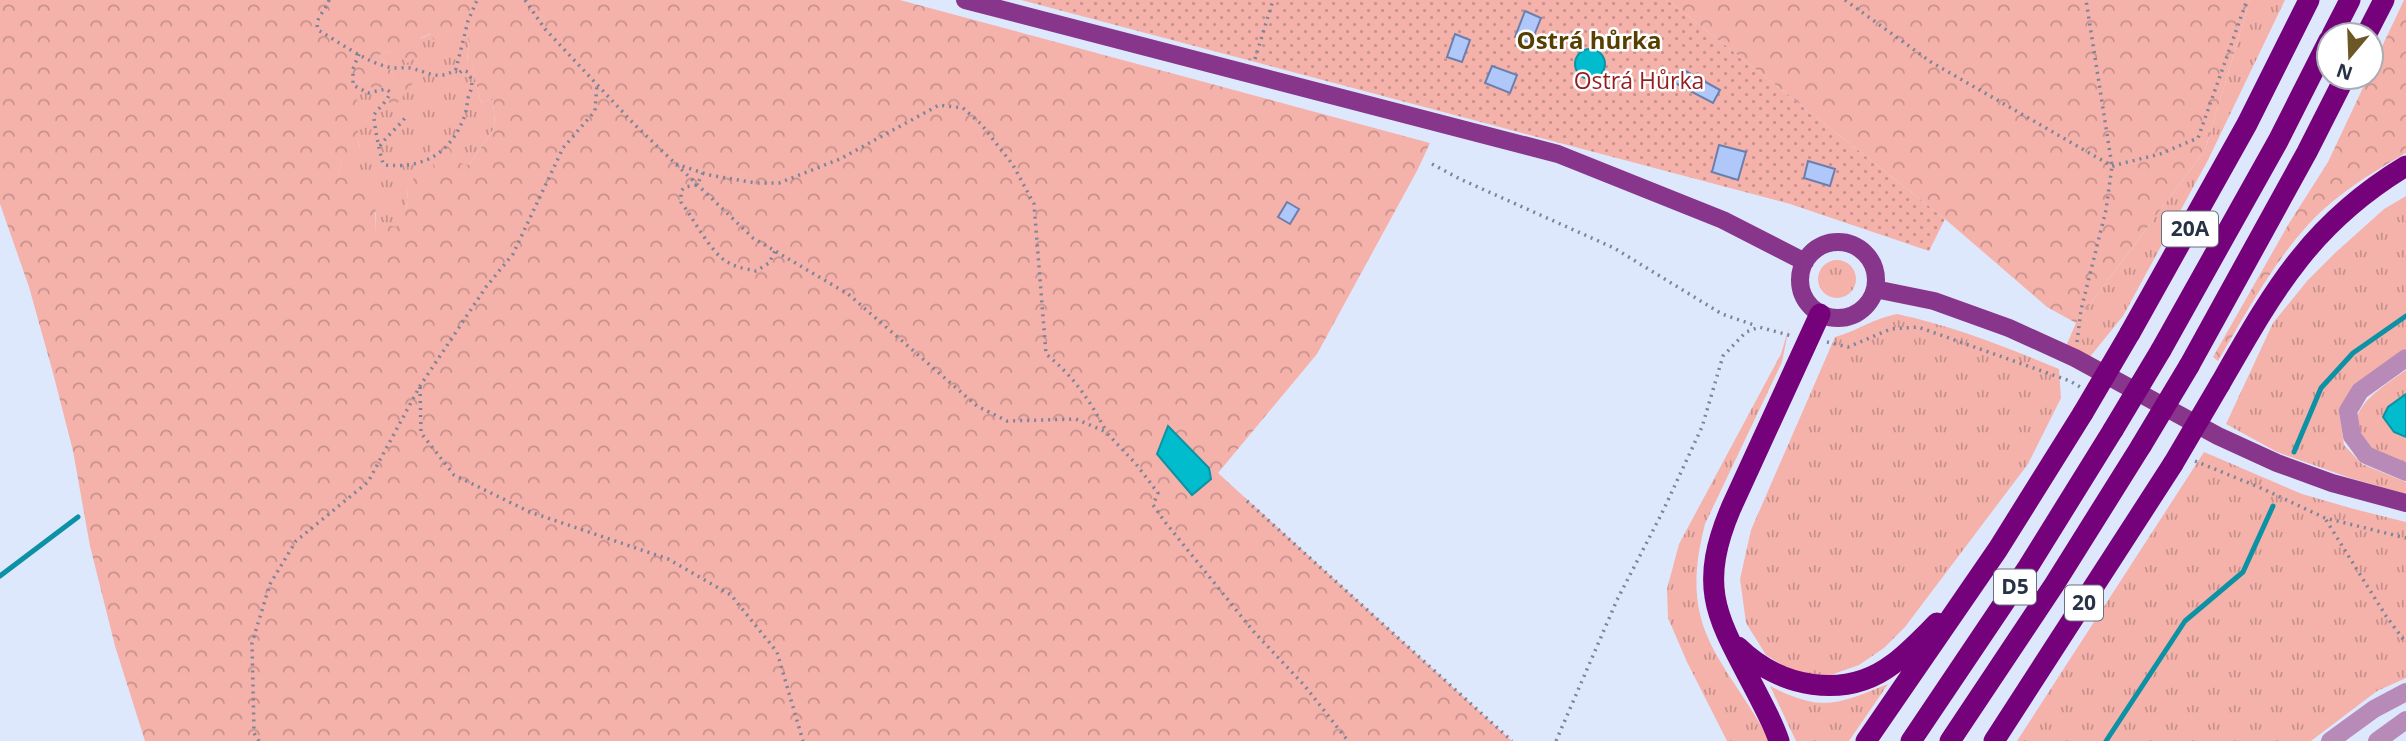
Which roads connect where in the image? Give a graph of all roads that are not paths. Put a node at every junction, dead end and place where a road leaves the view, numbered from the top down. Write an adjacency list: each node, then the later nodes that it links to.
1 (965, 0): 10 (main road)
2 (2309, 0): 16 (highway, 20A, bridge)
3 (2350, 0): 5 (highway)
4 (2384, 0): 6 (highway)
5 (2339, 21)
6 (2373, 21)
7 (2315, 68): 22 (highway, D5, bridge)
8 (2338, 91): 23 (highway, D5, bridge)
9 (2406, 166): 24 (highway, 20, bridge)
10 (1805, 262): 11 (main road); 12 (main road)
11 (1875, 289): 12 (main road); 15 (main road)
12 (1820, 314): 17 (highway)
13 (2406, 359): 14 (street)
14 (2406, 472)
15 (2406, 503)
16 (1975, 583): 17 (highway); 21 (highway, 20A)
17 (1725, 631): 20 (highway)
18 (2406, 692): 25 (street)
19 (2406, 720): 26 (street)
20 (1779, 741)
21 (1867, 741)
22 (1911, 741)
23 (1950, 741)
24 (1994, 741)
25 (2330, 741)
26 (2377, 741)

